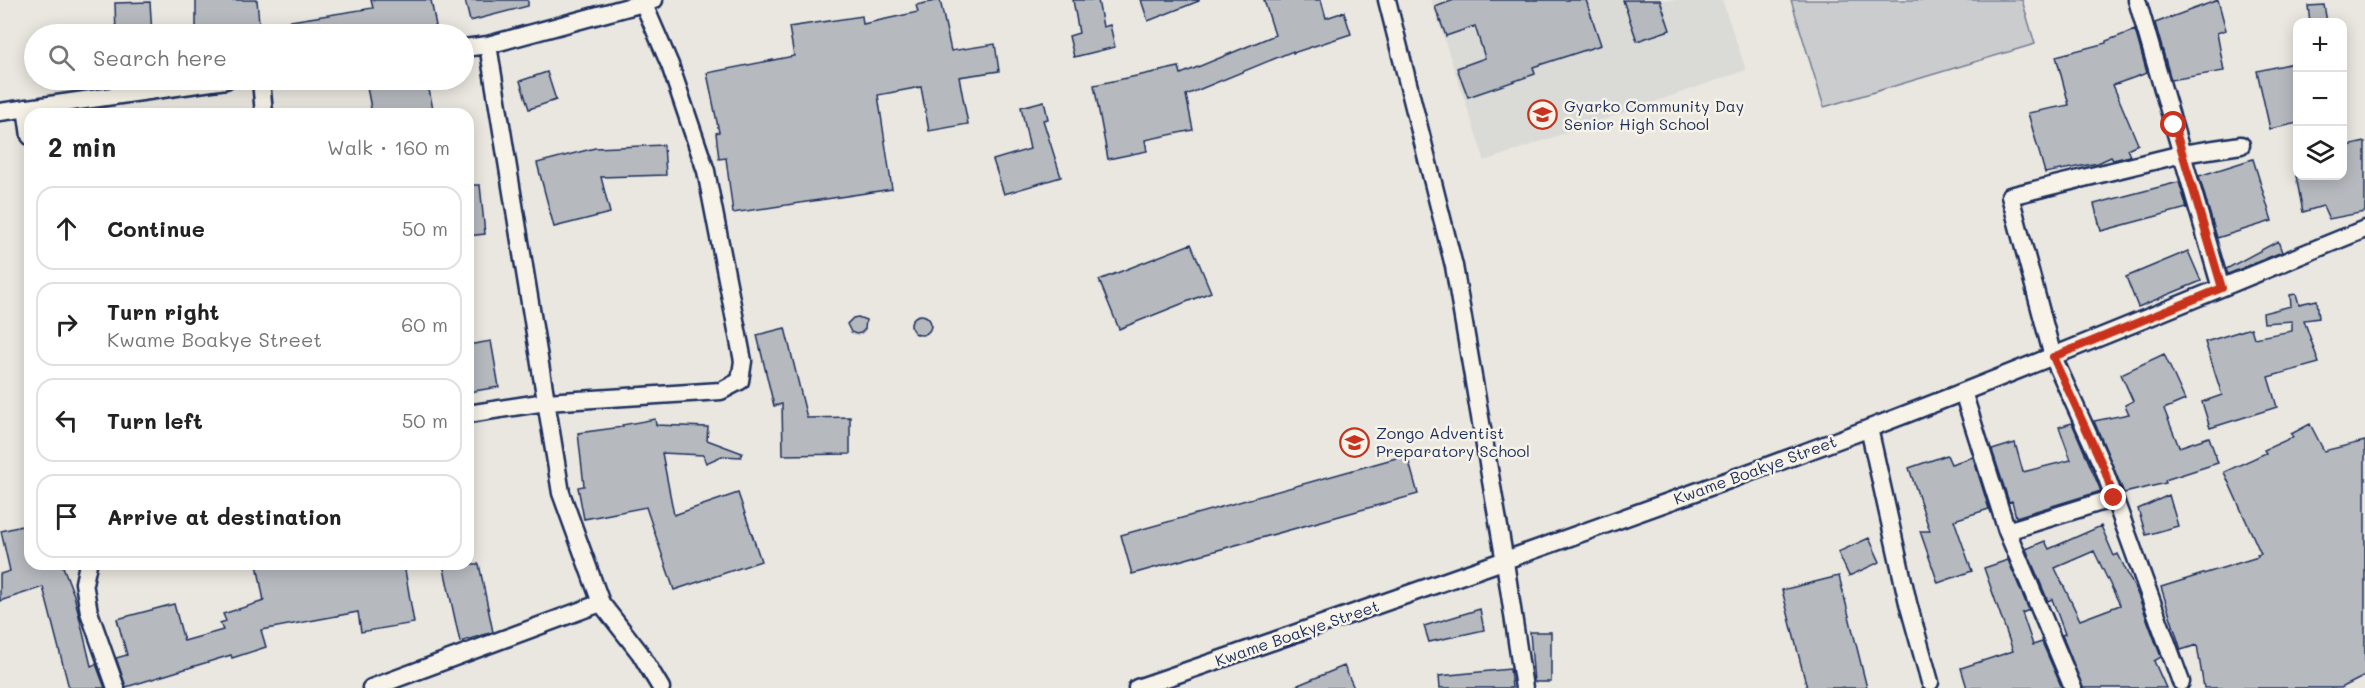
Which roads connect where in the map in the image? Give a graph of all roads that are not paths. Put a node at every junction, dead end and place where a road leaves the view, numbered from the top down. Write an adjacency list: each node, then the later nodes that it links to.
1 (1387, 0): 23 (street)
2 (2137, 0): 13 (street)
3 (646, 1): 4 (street); 18 (street)
4 (488, 45): 5 (street); 18 (street)
5 (474, 47)
6 (155, 90): 9 (street)
7 (262, 90): 10 (street)
8 (24, 108): 11 (street)
9 (26, 108)
10 (263, 108)
11 (0, 112)
12 (2241, 145): 13 (street)
13 (2182, 154): 15 (street); 16 (street)
14 (2365, 229): 15 (street, Kwame Boakye Street)
15 (2222, 288): 16 (street, Kwame Boakye Street)
16 (2053, 357): 17 (street, Kwame Boakye Street); 21 (street)
17 (1963, 392): 20 (street, Kwame Boakye Street); 22 (street)
18 (546, 402): 19 (street); 25 (street)
19 (474, 413)
20 (1869, 428): 23 (street, Kwame Boakye Street); 26 (street)
21 (2114, 498): 22 (street); 27 (street)
22 (2007, 531): 33 (street)
23 (1505, 562): 31 (street, Kwame Boakye Street); 32 (street)
24 (87, 570): 28 (street)
25 (601, 603): 29 (street); 30 (street)
26 (1930, 682)
27 (2181, 682)
28 (116, 688)
29 (371, 688)
30 (662, 688)
31 (1137, 688)
32 (1524, 688)
33 (2073, 688)

